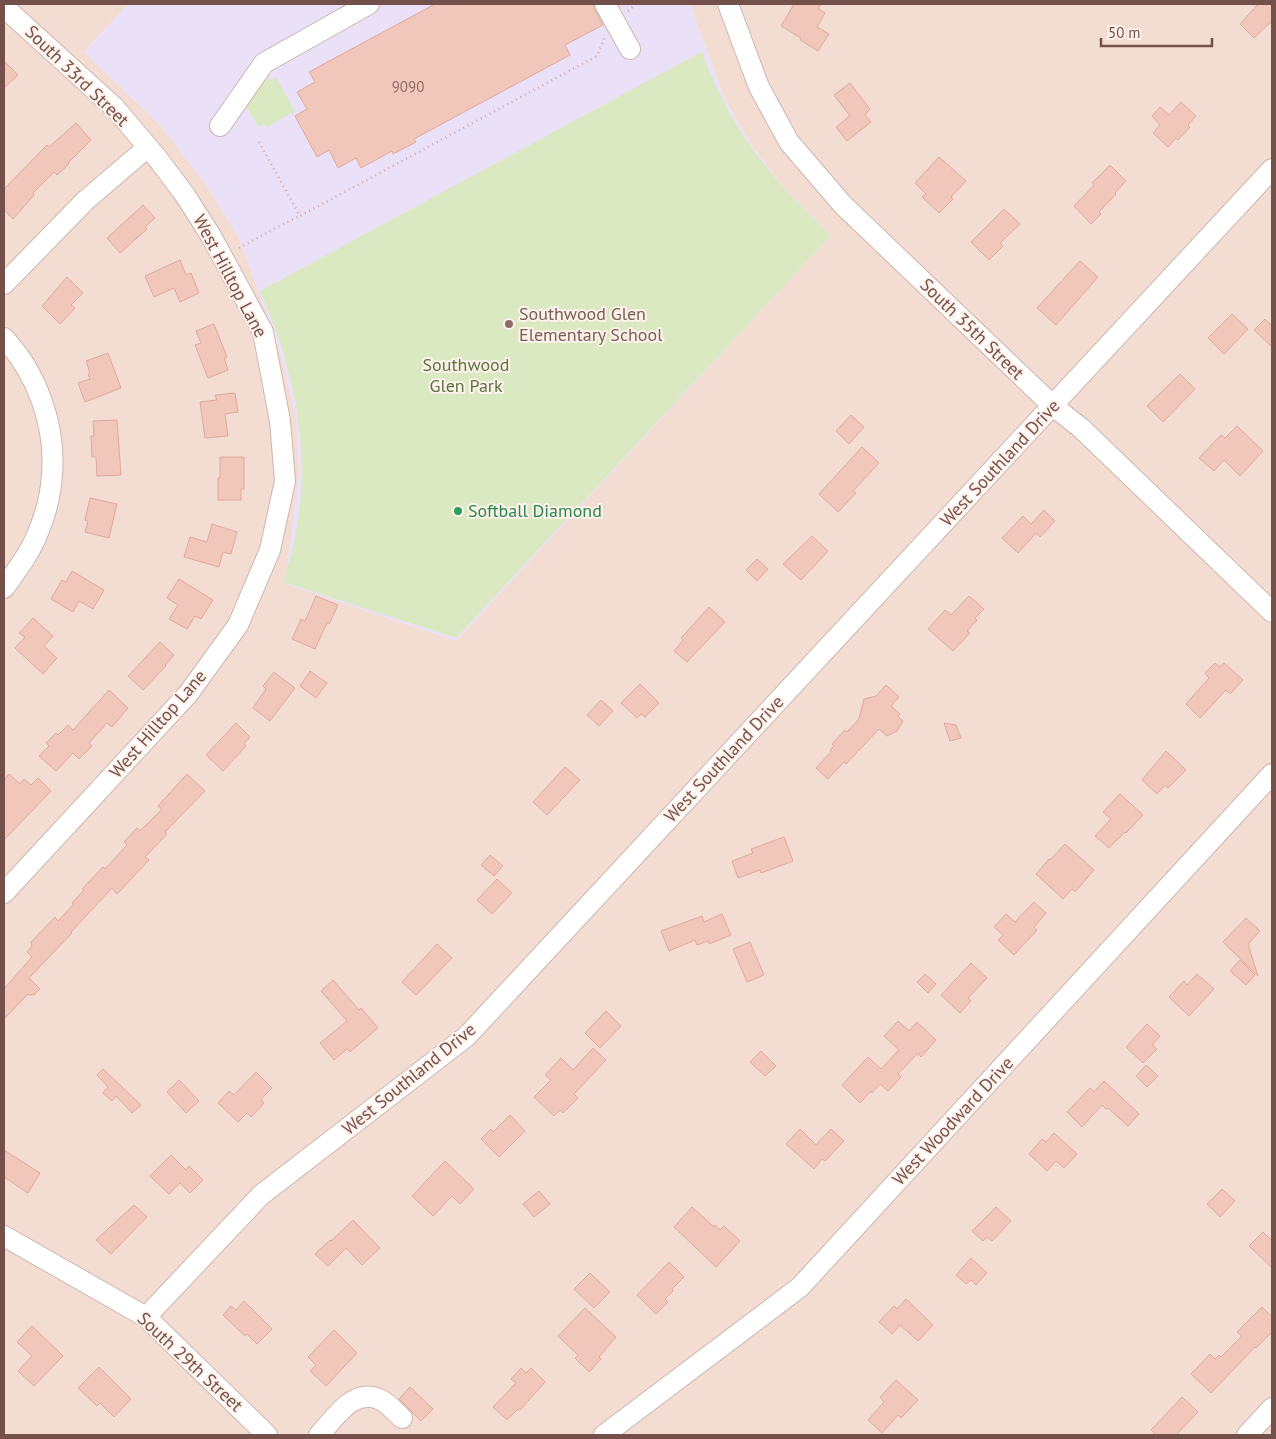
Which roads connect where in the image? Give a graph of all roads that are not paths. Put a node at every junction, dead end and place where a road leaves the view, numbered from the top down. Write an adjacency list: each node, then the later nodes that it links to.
1 (369, 4): 6 (street)
2 (605, 4): 5 (street)
3 (728, 4): 11 (street, South 35th Street)
4 (4, 7): 7 (street, South 33rd Street)
5 (630, 49)
6 (220, 126)
7 (148, 147): 9 (street); 15 (street, West Hilltop Lane)
8 (1272, 169): 11 (street, West Southland Drive)
9 (4, 284)
10 (4, 338): 12 (street)
11 (1052, 406): 13 (street, South 35th Street); 17 (street, West Southland Drive)
12 (4, 588)
13 (1272, 612)
14 (1272, 774): 22 (street, West Woodward Drive)
15 (4, 893)
16 (4, 1236): 17 (street, South 29th Street)
17 (146, 1317): 20 (street, South 29th Street)
18 (1272, 1408): 23 (street)
19 (402, 1418): 21 (street)
20 (267, 1435)
21 (319, 1435)
22 (604, 1435)
23 (1247, 1435)

